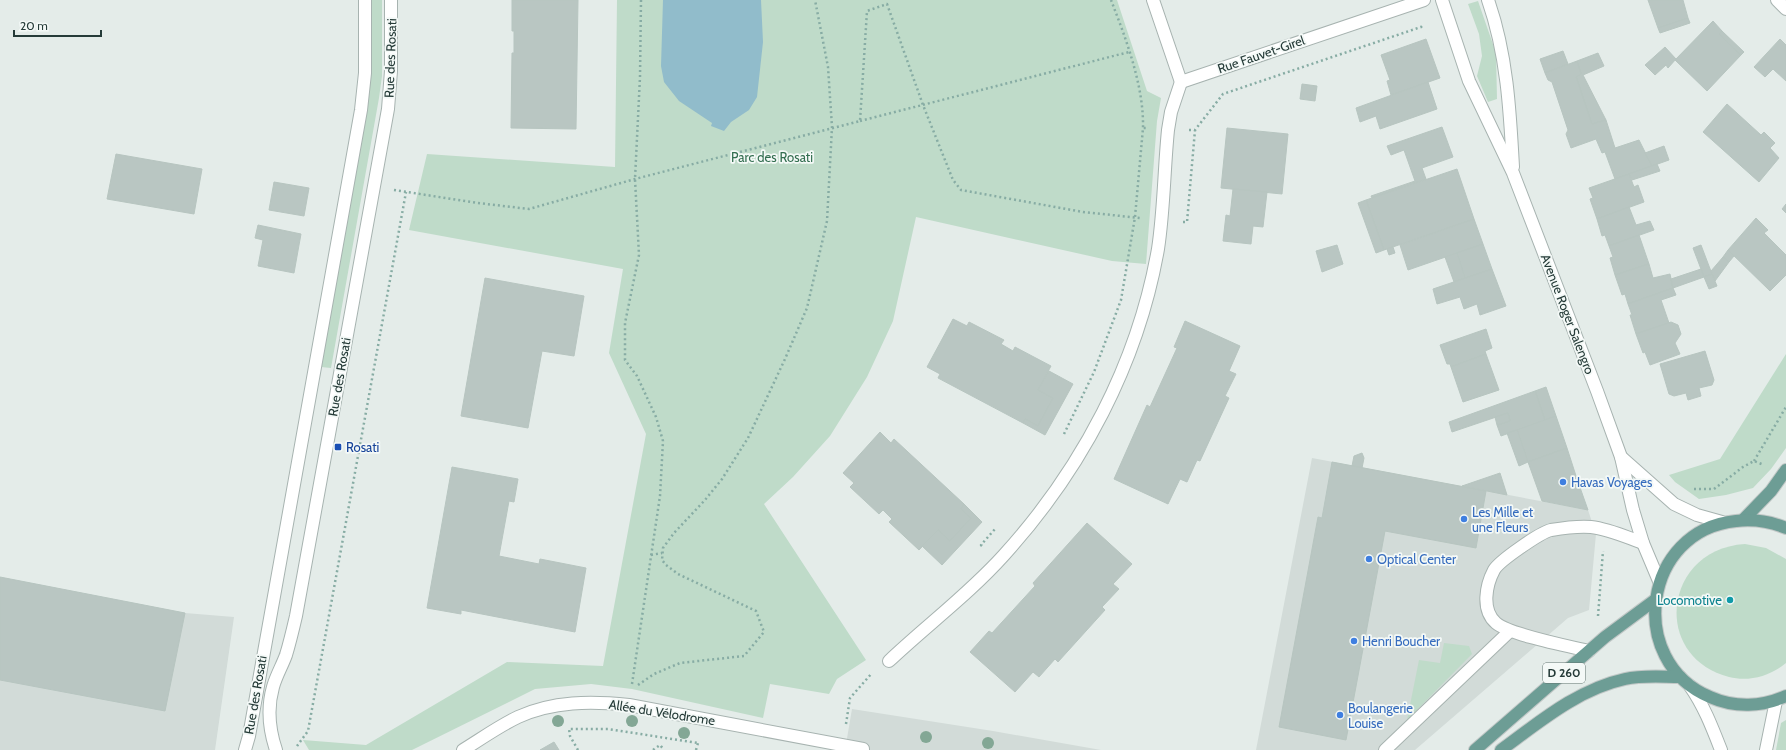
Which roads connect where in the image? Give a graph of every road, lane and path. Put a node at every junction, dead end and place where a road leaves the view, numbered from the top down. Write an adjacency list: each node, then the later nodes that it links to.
1 (365, 0): 51 (street, Rue des Rosati)
2 (391, 0): 21 (street, Rue des Rosati)
3 (641, 0): 20 (path)
4 (815, 0): 16 (path)
5 (1111, 0): 12 (path)
6 (1153, 0): 13 (street)
7 (1424, 0): 13 (street, Rue Fauvet-Girel)
8 (1488, 0): 19 (street, Avenue Roger Salengro)
9 (1777, 0): 11 (street)
10 (1443, 3): 18 (path); 19 (street, Avenue Roger Salengro)
11 (1786, 9)
12 (1129, 52): 14 (path); 17 (path)
13 (1181, 82): 18 (street)
14 (923, 105): 15 (path); 15 (path); 23 (path)
15 (860, 121): 16 (path)
16 (832, 128): 20 (path); 37 (path)
17 (1143, 128): 18 (path); 23 (path)
18 (1168, 130): 24 (street)
19 (1513, 173): 27 (street, Avenue Roger Salengro)
20 (635, 179): 22 (path); 38 (path)
21 (374, 186): 22 (path); 52 (street, Rue des Rosati)
22 (406, 192): 53 (path)
23 (1135, 217): 24 (path); 26 (path)
24 (1161, 220): 39 (street)
25 (1786, 407): 28 (path)
26 (1064, 434)
27 (1621, 457): 32 (street, Avenue Roger Salengro); 36 (street, Avenue Roger Salengro)
28 (1754, 461): 29 (path); 30 (path)
29 (1784, 472): 31 (main road)
30 (1690, 489)
31 (1743, 520): 32 (main road); 34 (main road)
32 (1722, 522): 40 (main road)
33 (997, 528): 39 (path)
34 (1786, 528)
35 (1605, 530): 36 (street); 42 (street); 43 (path)
36 (1643, 543): 40 (street, Avenue Roger Salengro)
37 (662, 552): 38 (path); 38 (path)
38 (651, 555)
39 (999, 561): 45 (street)
40 (1660, 581): 41 (main road)
41 (1655, 600): 43 (main road, D 260); 46 (main road)
42 (1510, 631): 44 (street); 59 (street)
43 (1605, 637): 44 (main road, D 260)
44 (1589, 651): 60 (main road, D 260)
45 (889, 661): 48 (path)
46 (1680, 677): 47 (main road); 61 (main road, D 260)
47 (1690, 686): 49 (main road); 62 (street)
48 (850, 698)
49 (1781, 699): 63 (street)
50 (698, 743): 55 (path)
51 (245, 750)
52 (276, 750)
53 (295, 750)
54 (463, 750): 58 (street, Allée du Vélodrome)
55 (578, 750)
56 (652, 750): 57 (path)
57 (664, 750)
58 (863, 750)
59 (1384, 750)
60 (1475, 750)
61 (1501, 750)
62 (1722, 750)
63 (1766, 750)

